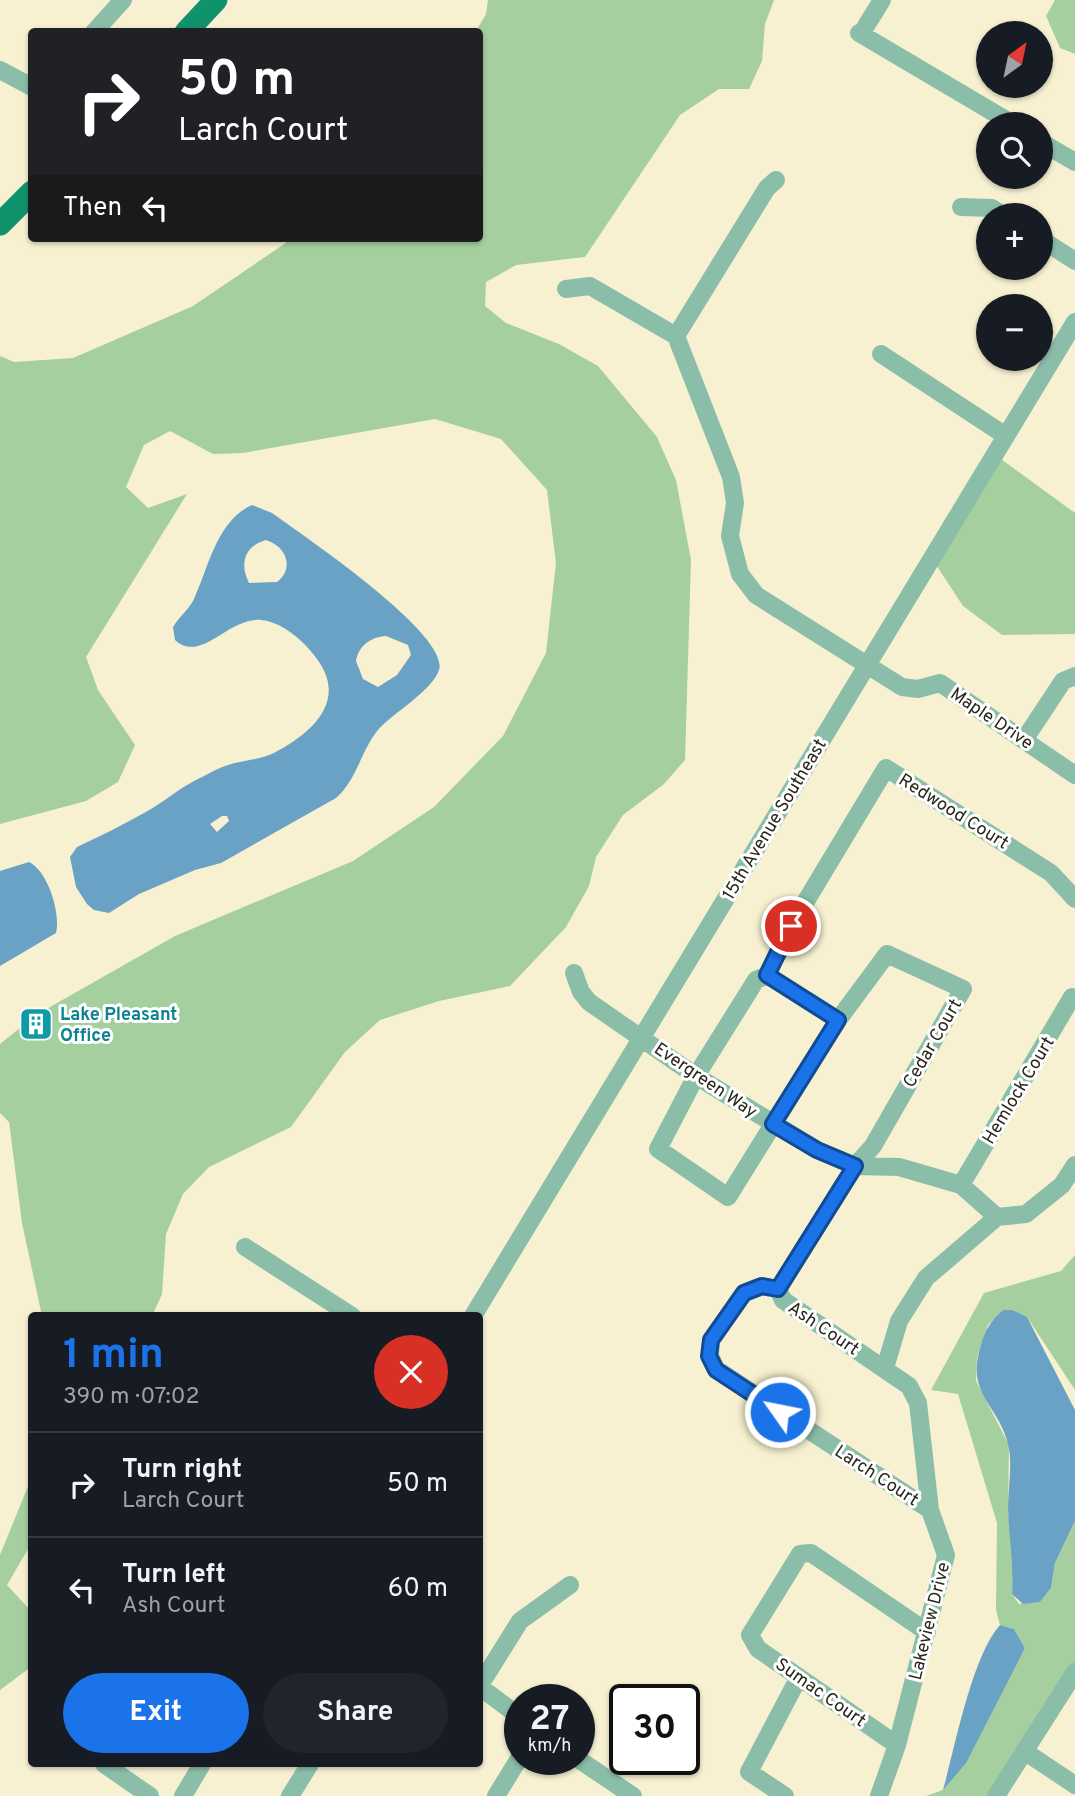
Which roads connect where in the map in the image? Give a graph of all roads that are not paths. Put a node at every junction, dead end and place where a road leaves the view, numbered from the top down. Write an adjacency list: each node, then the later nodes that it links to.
1 (123, 0): 4 (street)
2 (216, 0): 5 (main road)
3 (883, 0): 8 (street)
4 (98, 28)
5 (190, 28)
6 (0, 70): 7 (street)
7 (28, 85)
8 (994, 112)
9 (1053, 149): 10 (street)
10 (1075, 162)
11 (776, 180): 20 (street)
12 (28, 196): 15 (main road)
13 (961, 207): 14 (street)
14 (976, 207)
15 (0, 224)
16 (1053, 247): 17 (street)
17 (1075, 261)
18 (566, 289): 20 (street)
19 (1075, 322): 22 (street, 15th Avenue Southeast)
20 (676, 336): 23 (street, Maple Drive)
21 (881, 354): 22 (street)
22 (1006, 436): 23 (street, 15th Avenue Southeast)
23 (867, 666): 25 (street, Maple Drive); 32 (street, 15th Avenue Southeast)
24 (1075, 676): 25 (street)
25 (1024, 740): 26 (street, Maple Drive)
26 (1075, 775)
27 (1075, 899): 29 (street, Redwood Court)
28 (574, 973): 32 (street, Evergreen Way)
29 (767, 975): 31 (street); 33 (street)
30 (1075, 999): 37 (street, Hemlock Court)
31 (838, 1020): 34 (street); 36 (street, Cedar Court)
32 (642, 1037): 33 (street, Evergreen Way); 42 (street, 15th Avenue Southeast)
33 (696, 1076): 34 (street, Evergreen Way); 34 (street)
34 (773, 1124): 36 (street, Evergreen Way)
35 (1075, 1165): 38 (street)
36 (855, 1166): 37 (street, Evergreen Way); 40 (street, Ash Court)
37 (961, 1185): 38 (street, Evergreen Way)
38 (997, 1217): 43 (street)
39 (245, 1247): 41 (street)
40 (778, 1289): 43 (street, Ash Court); 45 (street, Larch Court)
41 (346, 1312)
42 (475, 1312)
43 (885, 1368): 44 (street, Ash Court)
44 (918, 1403): 45 (street, Lakeview Drive)
45 (930, 1510): 47 (street, Lakeview Drive)
46 (570, 1585): 50 (street)
47 (927, 1632): 49 (street, Sumac Court); 53 (street, Lakeview Drive)
48 (1075, 1672): 54 (street)
49 (799, 1677): 53 (street, Sumac Court); 66 (street)
50 (483, 1681)
51 (483, 1688): 52 (street)
52 (504, 1705)
53 (897, 1745): 67 (street, Lakeview Drive)
54 (1024, 1751): 60 (street); 68 (street)
55 (108, 1767): 61 (street)
56 (200, 1767): 62 (street)
57 (308, 1767): 63 (street)
58 (595, 1770): 65 (street)
59 (509, 1775): 64 (street)
60 (1075, 1785)
61 (150, 1796)
62 (183, 1796)
63 (290, 1796)
64 (496, 1796)
65 (633, 1796)
66 (785, 1796)
67 (879, 1796)
68 (996, 1796)

